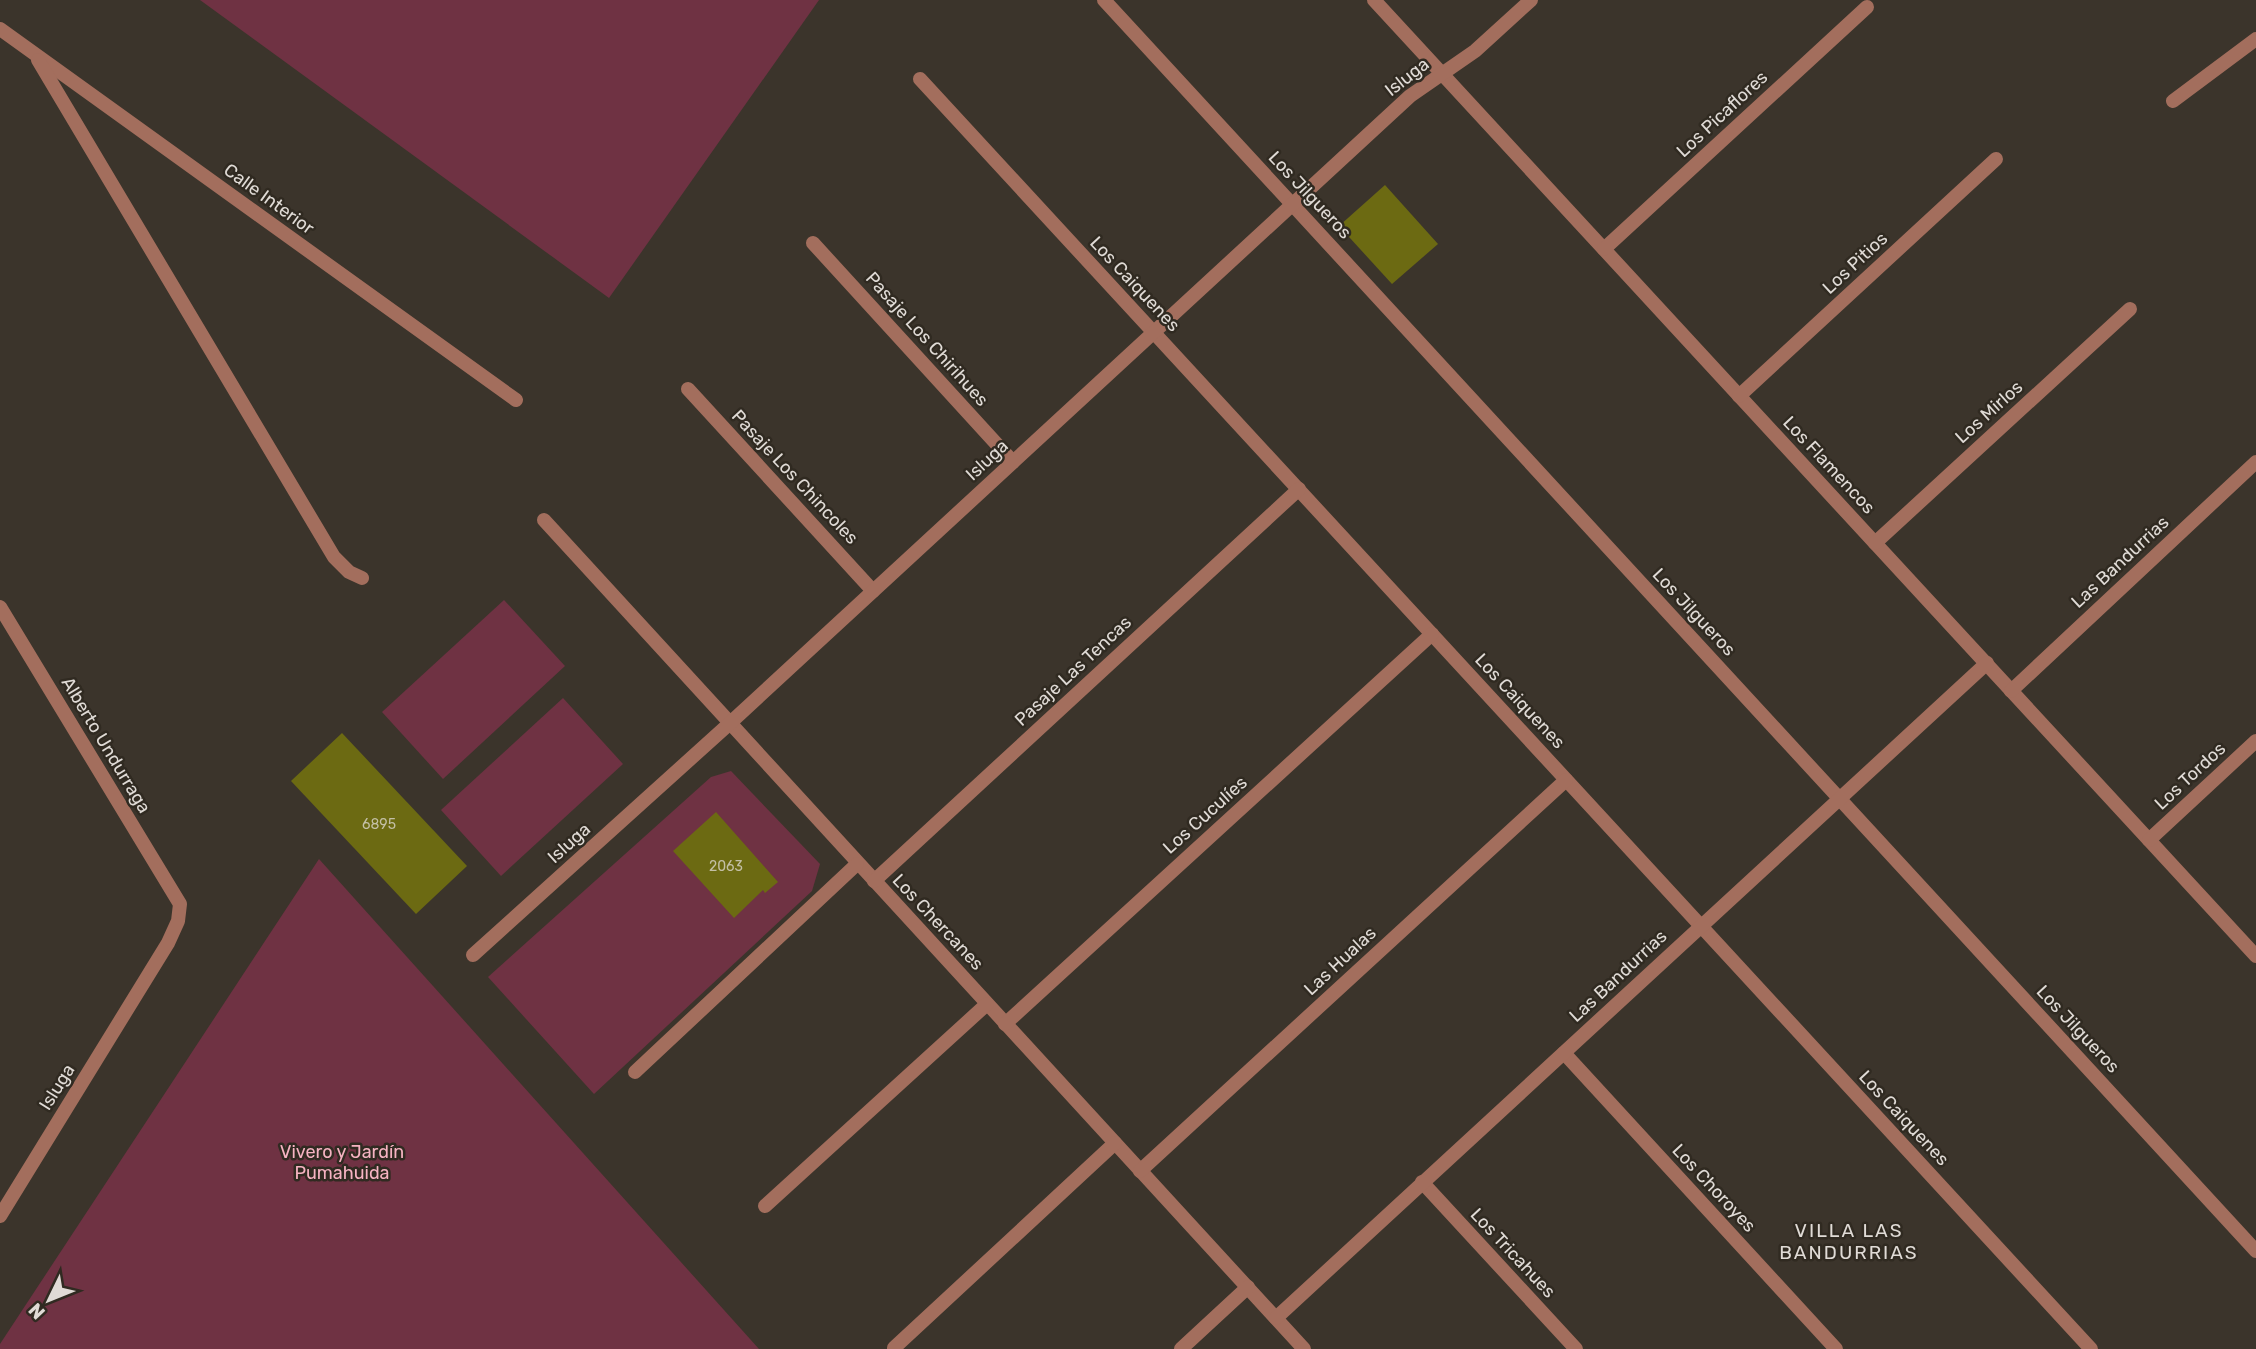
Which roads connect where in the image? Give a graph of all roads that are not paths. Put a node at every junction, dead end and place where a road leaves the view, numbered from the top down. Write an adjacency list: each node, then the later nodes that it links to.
1 (1104, 0): 12 (street, Los Jilgueros)
2 (1374, 0): 8 (street, Los Flamencos)
3 (1531, 0): 8 (street, Isluga)
4 (1867, 7): 14 (street, Los Picaflores)
5 (0, 29): 7 (street, Calle Interior)
6 (2256, 39): 10 (street)
7 (33, 53): 19 (street, Calle Interior); 25 (street)
8 (1442, 74): 12 (street, Isluga); 14 (street, Los Flamencos)
9 (920, 79): 16 (street, Los Caiquenes)
10 (2173, 101)
11 (1996, 159): 18 (street, Los Pitios)
12 (1293, 204): 16 (street, Isluga); 34 (street, Los Jilgueros)
13 (813, 243): 20 (street, Pasaje Los Chirihues)
14 (1604, 249): 18 (street, Los Flamencos)
15 (2130, 309): 24 (street, Los Mirlos)
16 (1153, 332): 20 (street, Isluga); 22 (street, Los Caiquenes)
17 (688, 389): 26 (street, Pasaje Los Chincoles)
18 (1739, 396): 24 (street, Los Flamencos)
19 (516, 400)
20 (1013, 462): 26 (street, Isluga)
21 (2256, 462): 30 (street, Las Bandurrias)
22 (1299, 489): 28 (street, Los Caiquenes); 37 (street, Pasaje Las Tencas)
23 (544, 520): 31 (street, Los Chercanes)
24 (1875, 542): 29 (street, Los Flamencos)
25 (362, 578)
26 (873, 591): 31 (street, Isluga)
27 (0, 607): 38 (street, Alberto Undurraga)
28 (1432, 634): 33 (street, Los Caiquenes); 43 (street, Los Cuculíes)
29 (1987, 663): 30 (street, Los Flamencos); 34 (street, Las Bandurrias)
30 (2011, 691): 35 (street, Los Flamencos)
31 (729, 724): 36 (street, Los Chercanes); 40 (street, Isluga)
32 (2256, 740): 35 (street, Los Tordos)
33 (1566, 780): 39 (street, Los Caiquenes); 47 (street, Las Hualas)
34 (1840, 798): 39 (street, Las Bandurrias); 51 (street, Los Jilgueros)
35 (2149, 840): 41 (street, Los Flamencos)
36 (857, 864): 37 (street, Los Chercanes); 45 (street)
37 (874, 881): 42 (street, Los Chercanes)
38 (180, 904): 50 (street, Isluga)
39 (1701, 926): 44 (street, Las Bandurrias); 59 (street, Los Caiquenes)
40 (473, 956)
41 (2256, 956)
42 (987, 1004): 43 (street, Los Chercanes); 49 (street)
43 (1005, 1024): 46 (street, Los Chercanes)
44 (1564, 1053): 48 (street, Las Bandurrias); 58 (street, Los Choroyes)
45 (635, 1072)
46 (1115, 1143): 47 (street, Los Chercanes); 54 (street)
47 (1140, 1171): 52 (street, Los Chercanes)
48 (1422, 1182): 53 (street, Las Bandurrias); 57 (street, Los Tricahues)
49 (765, 1206)
50 (0, 1216)
51 (2256, 1251)
52 (1248, 1287): 53 (street, Los Chercanes); 55 (street)
53 (1276, 1318): 56 (street, Los Chercanes)
54 (894, 1348)
55 (1181, 1349)
56 (1304, 1349)
57 (1576, 1349)
58 (1836, 1349)
59 (2091, 1349)

